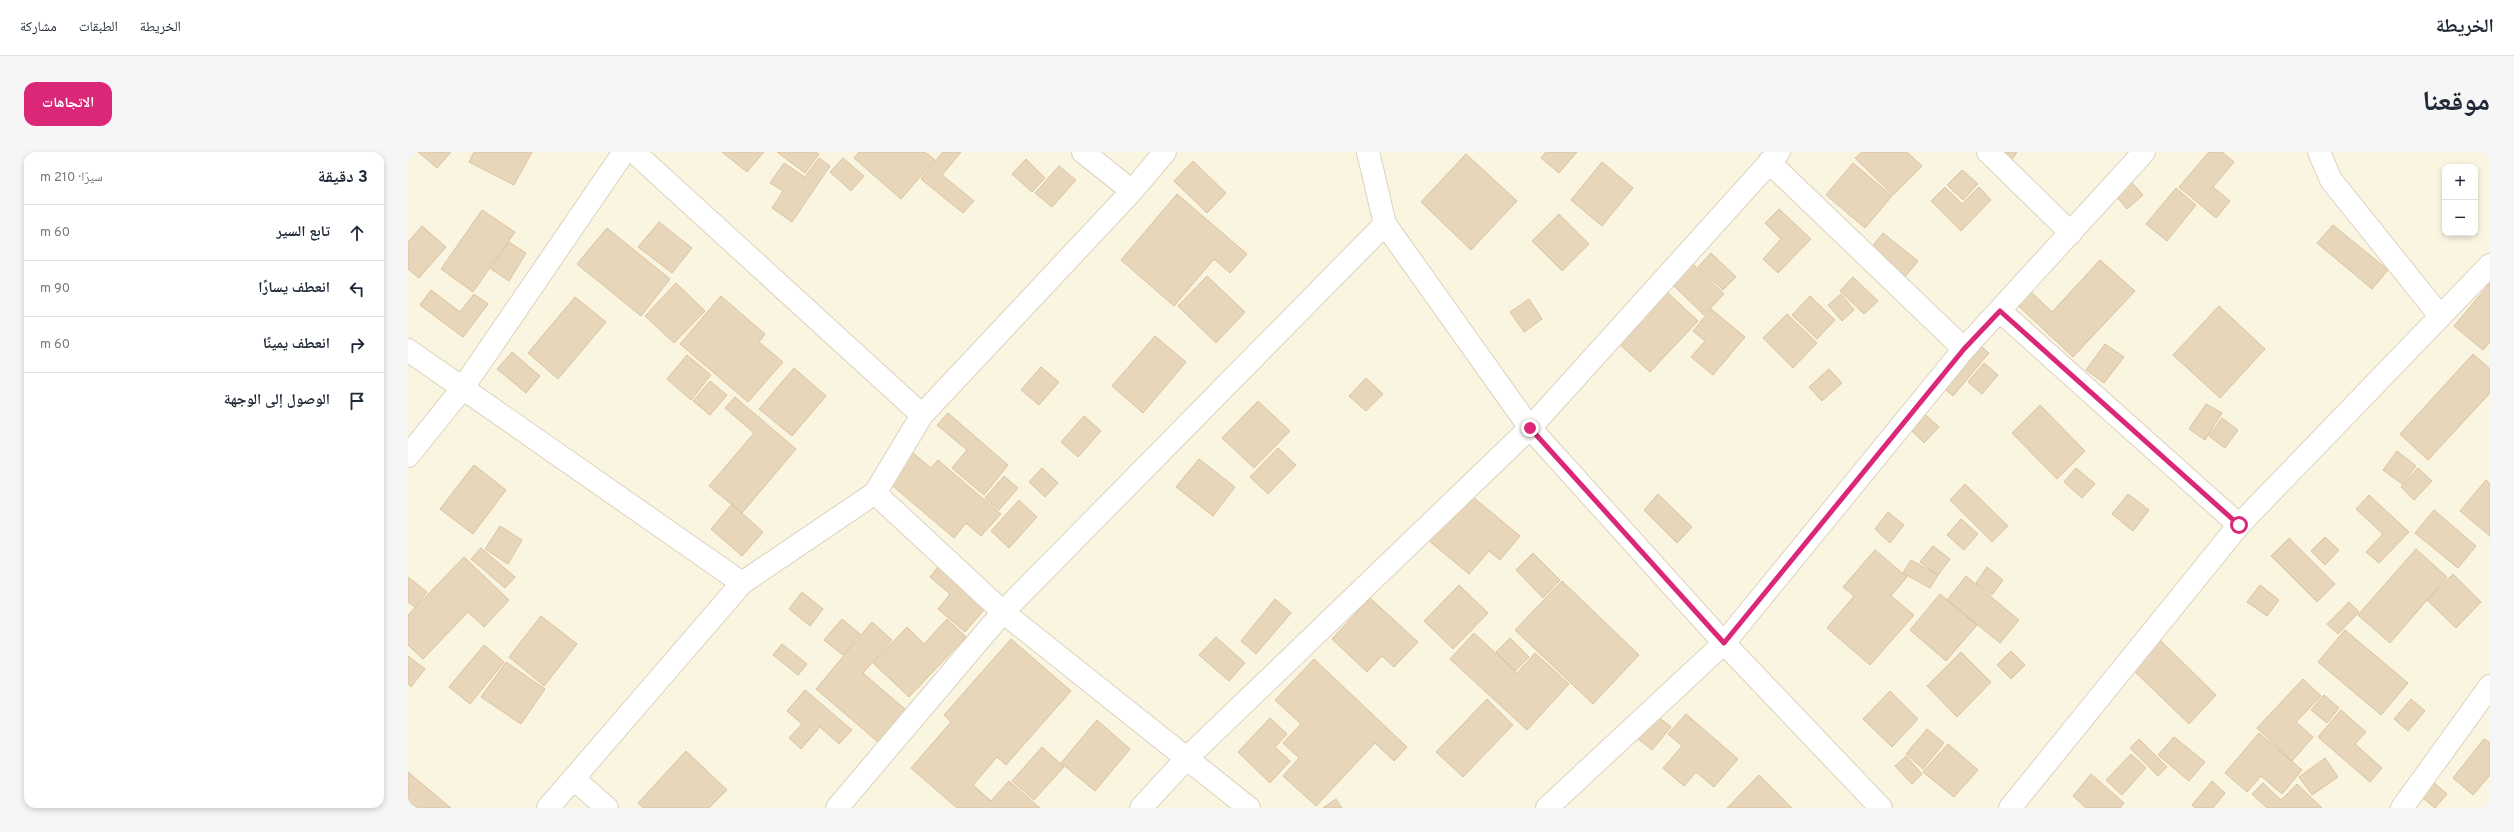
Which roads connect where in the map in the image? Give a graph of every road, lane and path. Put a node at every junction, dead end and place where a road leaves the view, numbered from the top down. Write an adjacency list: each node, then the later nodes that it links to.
1 (624, 152): 18 (street)
2 (634, 152): 19 (street)
3 (1083, 152): 10 (street)
4 (1165, 152): 10 (street)
5 (1368, 152): 11 (street)
6 (1988, 152): 12 (street)
7 (2144, 152): 12 (street)
8 (2319, 152): 15 (street)
9 (1774, 157): 16 (street); 20 (street)
10 (1132, 191): 19 (street)
11 (1385, 224): 20 (street); 25 (street)
12 (2071, 233): 14 (street)
13 (2490, 265): 15 (street)
14 (2000, 311): 16 (street); 23 (street)
15 (2440, 316): 23 (street)
16 (1964, 349): 26 (street)
17 (408, 350): 18 (street)
18 (462, 389): 21 (street); 24 (street)
19 (922, 415): 22 (street)
20 (1530, 428): 26 (street); 28 (street)
21 (408, 456)
22 (875, 493): 24 (street); 25 (street)
23 (2239, 525): 37 (street)
24 (742, 583): 29 (street)
25 (1003, 612): 28 (street); 32 (street)
26 (1724, 643): 35 (street); 36 (street)
27 (2490, 686): 38 (street)
28 (1187, 758): 33 (street); 34 (street)
29 (574, 778): 30 (street); 31 (street)
30 (548, 808)
31 (608, 808)
32 (837, 808)
33 (1141, 808)
34 (1249, 808)
35 (1547, 808)
36 (1881, 808)
37 (2010, 808)
38 (2402, 808)

